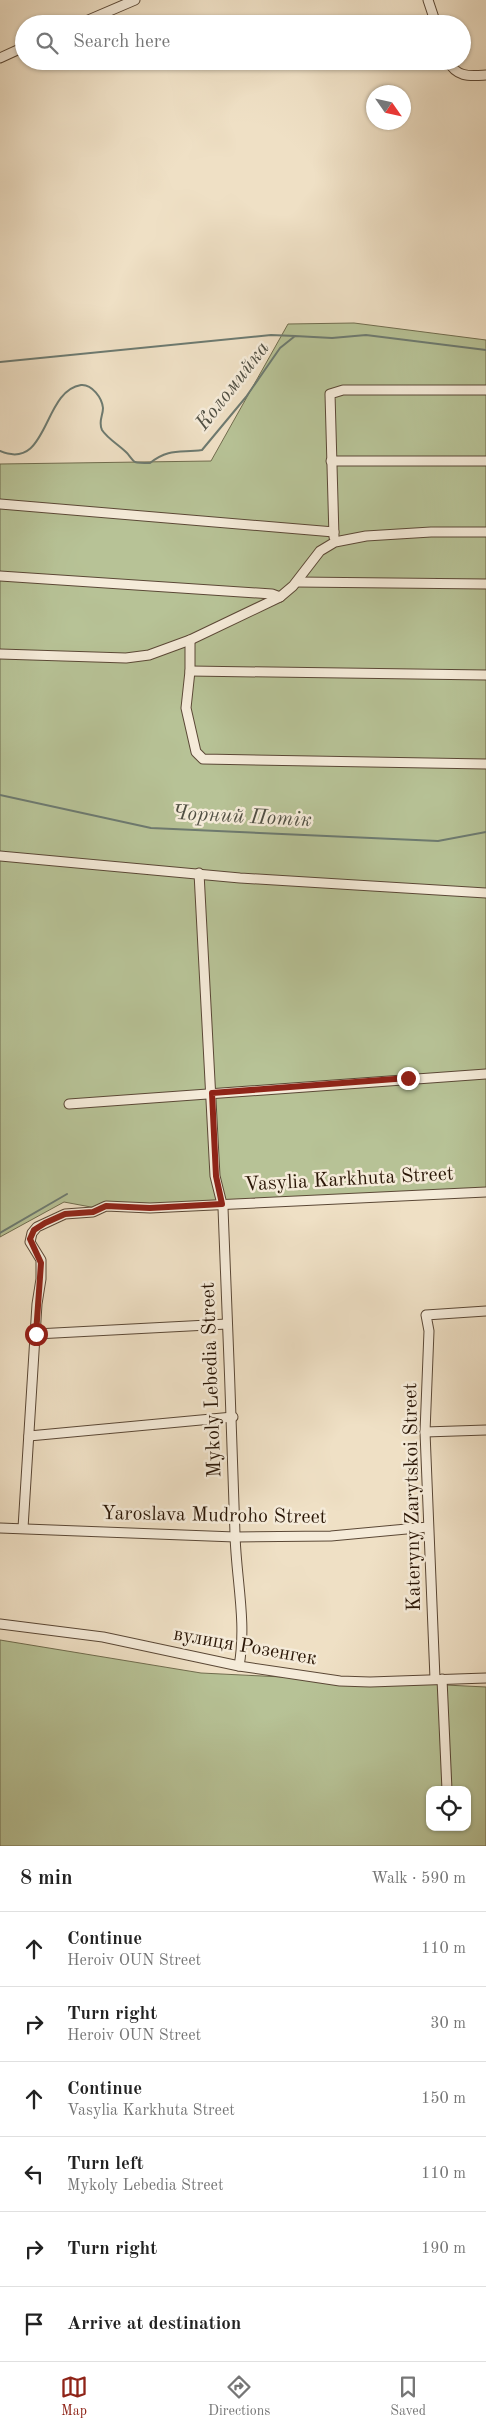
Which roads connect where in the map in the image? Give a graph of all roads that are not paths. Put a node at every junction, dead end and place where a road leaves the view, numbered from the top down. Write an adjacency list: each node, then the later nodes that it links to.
1 (135, 0): 3 (street)
2 (428, 0): 4 (street)
3 (100, 15)
4 (433, 15)
5 (15, 51): 6 (street)
6 (0, 58)
7 (456, 70): 8 (street)
8 (486, 75)
9 (486, 390): 10 (street)
10 (331, 461): 11 (street); 13 (street)
11 (486, 461)
12 (0, 504): 13 (street)
13 (334, 532): 15 (street)
14 (486, 532): 15 (street)
15 (335, 542): 17 (street)
16 (0, 576): 19 (street)
17 (297, 582): 18 (street); 19 (street)
18 (486, 584)
19 (280, 596): 20 (street)
20 (190, 640): 21 (street); 22 (street)
21 (0, 654)
22 (190, 671): 23 (street); 24 (street)
23 (486, 675)
24 (486, 764)
25 (0, 856): 26 (street)
26 (199, 873): 27 (street); 29 (street, Mykoly Lebedia Street)
27 (486, 893)
28 (486, 1074): 29 (street)
29 (212, 1093): 30 (street); 32 (street, Mykoly Lebedia Street)
30 (69, 1104)
31 (486, 1192): 32 (street, Vasylia Karkhuta Street)
32 (222, 1204): 34 (street, Mykoly Lebedia Street); 35 (street, Vasylia Karkhuta Street)
33 (486, 1311): 38 (street, Kateryny Zarytskoi Street)
34 (227, 1324): 35 (street); 36 (street, Mykoly Lebedia Street)
35 (36, 1334): 39 (street)
36 (233, 1417): 39 (street); 43 (street, Mykoly Lebedia Street)
37 (486, 1430): 38 (street)
38 (425, 1432): 40 (street, Kateryny Zarytskoi Street)
39 (29, 1436): 42 (street)
40 (428, 1527): 43 (street, Yaroslava Mudroho Street); 47 (street, Kateryny Zarytskoi Street)
41 (0, 1528): 42 (street, Yaroslava Mudroho Street)
42 (23, 1528): 43 (street, Yaroslava Mudroho Street)
43 (235, 1537): 45 (street, Mykoly Lebedia Street)
44 (0, 1624): 45 (street, вулиця Розенгек)
45 (239, 1666): 47 (street, вулиця Розенгек)
46 (486, 1678): 47 (street, вулиця Розенгек)
47 (439, 1679): 48 (street, Kateryny Zarytskoi Street)
48 (447, 1786)

